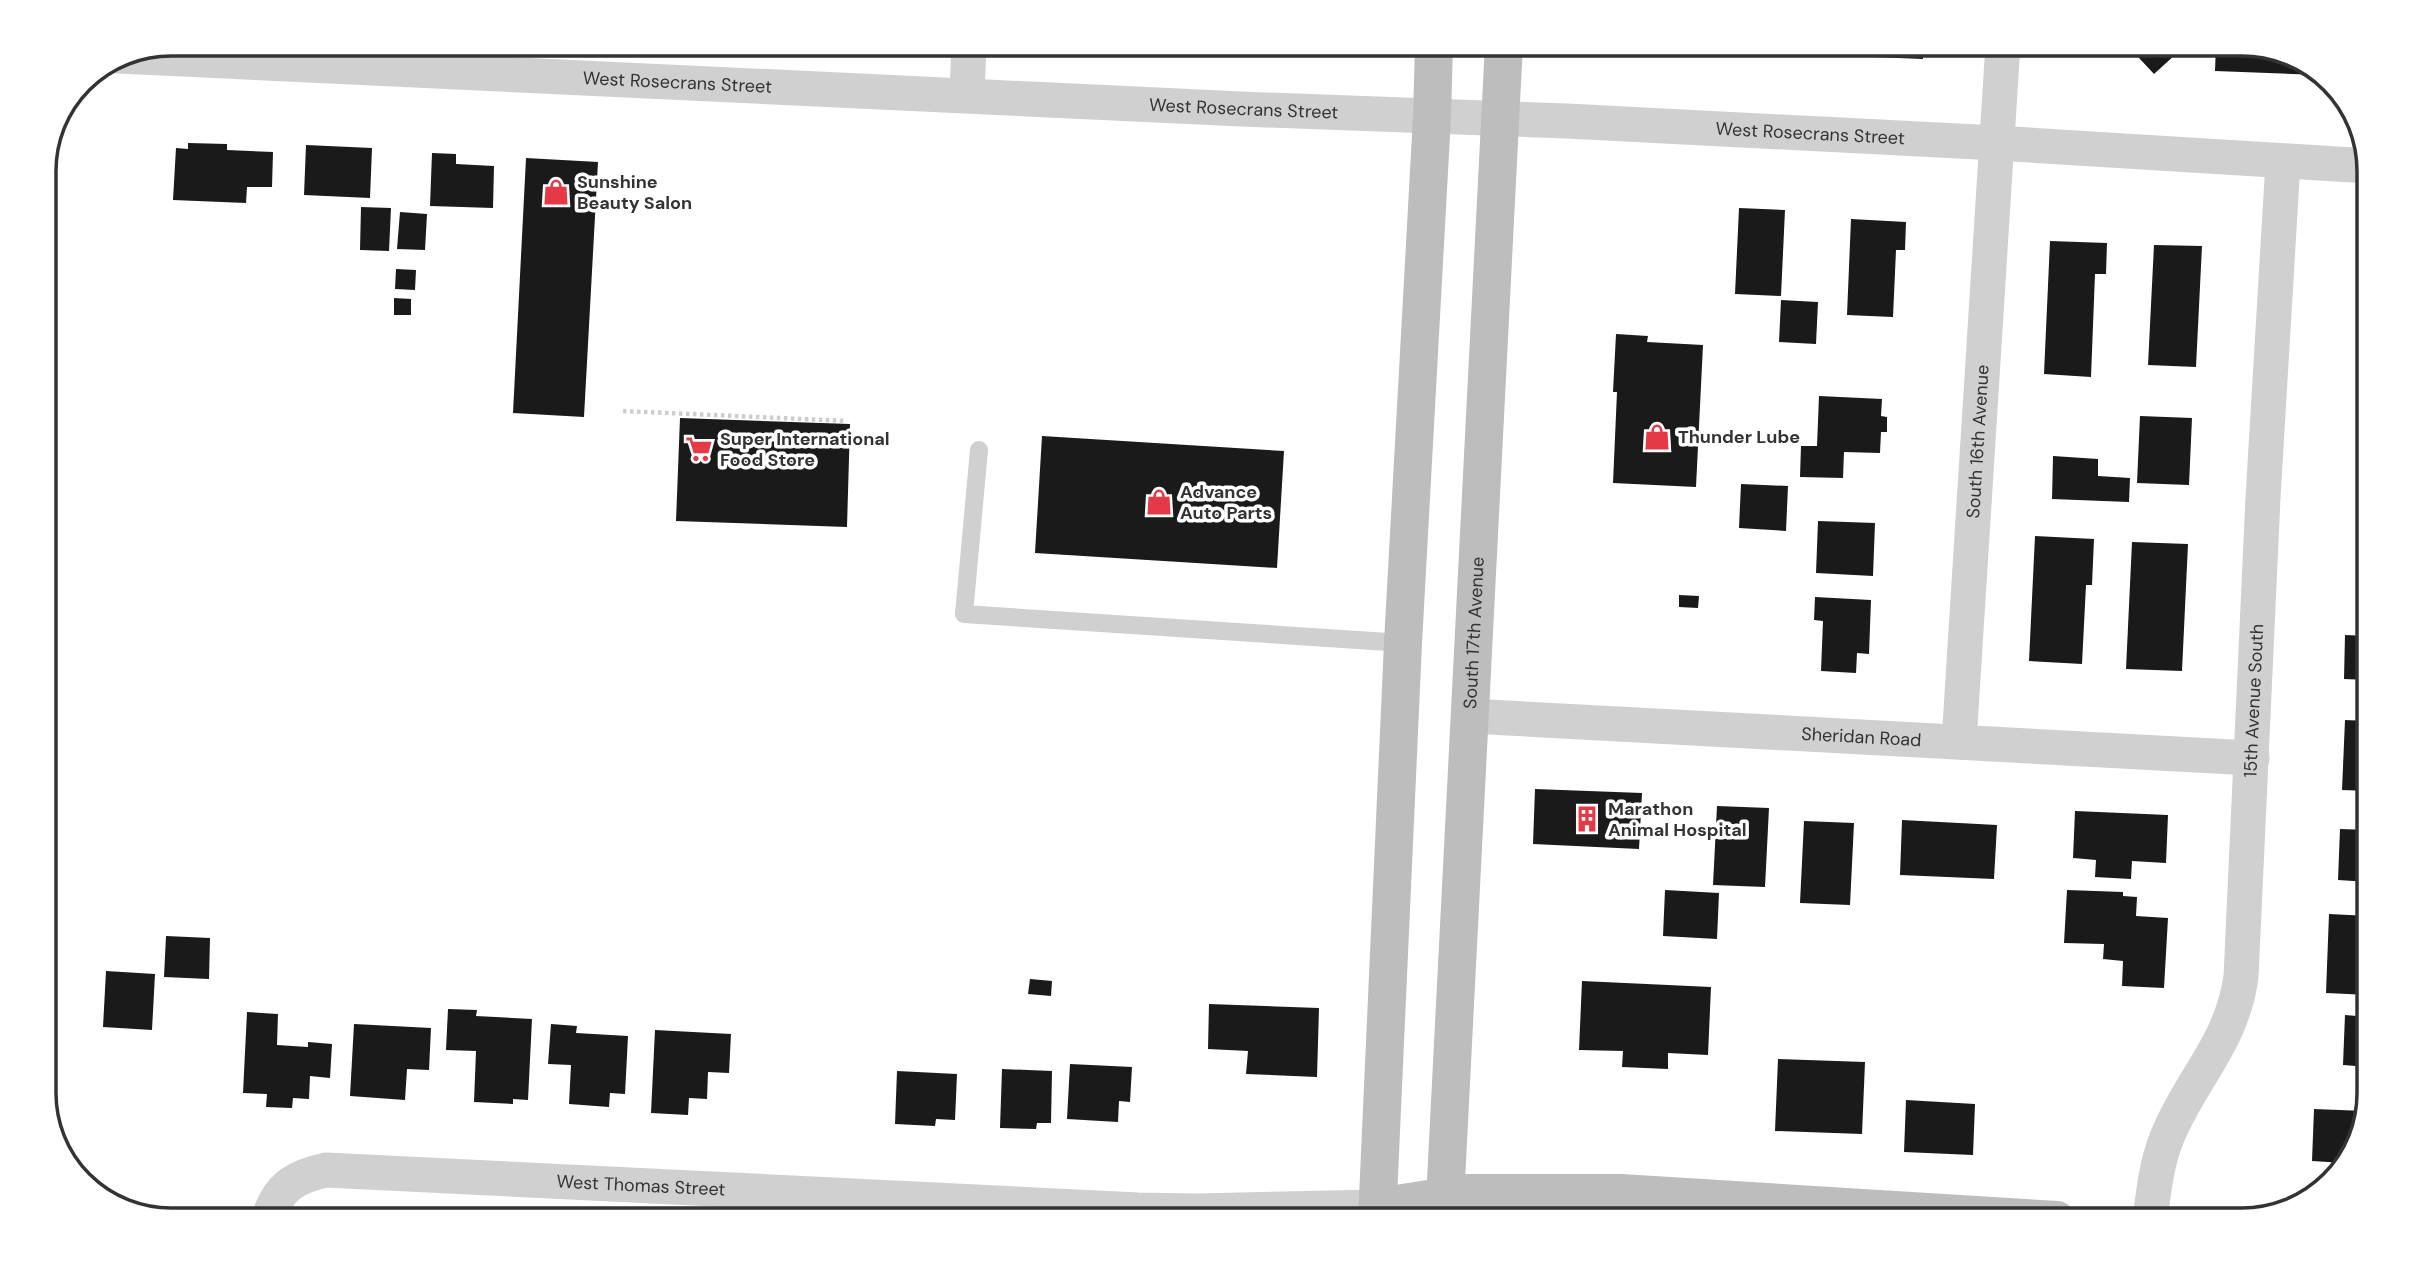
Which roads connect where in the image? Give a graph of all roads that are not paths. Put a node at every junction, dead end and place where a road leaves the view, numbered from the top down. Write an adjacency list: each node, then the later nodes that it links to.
1 (166, 56): 6 (street, West Rosecrans Street)
2 (969, 56): 7 (street)
3 (1434, 56): 8 (main road)
4 (1504, 56): 9 (main road, South 17th Avenue)
5 (2002, 56): 10 (street, South 16th Avenue)
6 (511, 59): 7 (street, West Rosecrans Street)
7 (967, 95): 8 (street, West Rosecrans Street)
8 (1432, 117): 9 (street, West Rosecrans Street); 14 (main road)
9 (1502, 119): 10 (street, West Rosecrans Street); 15 (main road, South 17th Avenue)
10 (1997, 143): 11 (street, West Rosecrans Street); 16 (street, South 16th Avenue)
11 (2283, 162): 12 (street, West Rosecrans Street); 17 (street, 15th Avenue South)
12 (2357, 165)
13 (979, 450): 14 (lane)
14 (1404, 643): 21 (main road)
15 (1470, 716): 16 (street, Sheridan Road); 22 (main road, South 17th Avenue)
16 (1959, 742): 17 (street, Sheridan Road)
17 (2252, 758): 24 (street, 15th Avenue South)
18 (789, 1206): 19 (street, West Thomas Street); 20 (street, West Thomas Street)
19 (272, 1208)
20 (964, 1208)
21 (1389, 1208)
22 (1445, 1208): 23 (main road, West Thomas Street)
23 (1856, 1208)
24 (2151, 1208)

